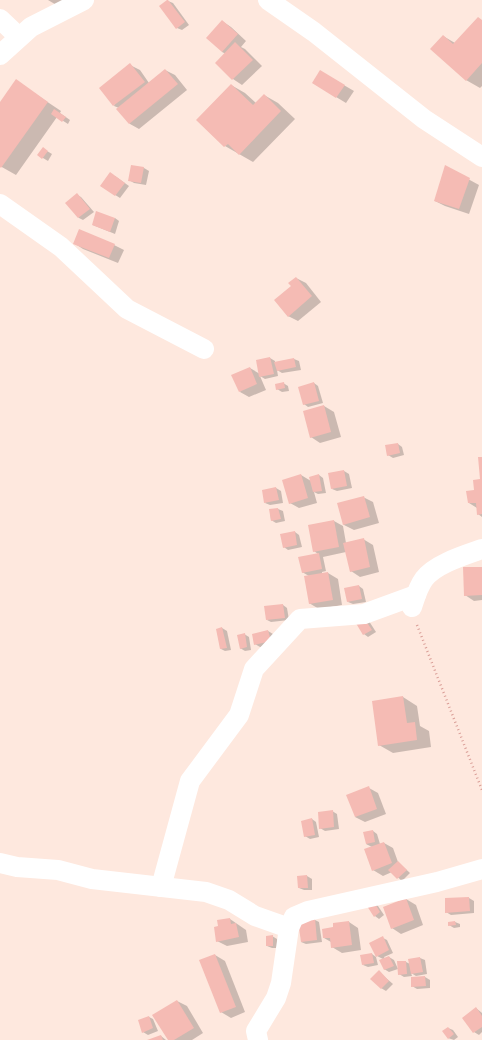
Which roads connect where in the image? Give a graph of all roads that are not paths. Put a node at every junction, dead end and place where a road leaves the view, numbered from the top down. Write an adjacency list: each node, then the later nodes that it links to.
1 (84, 0): 4 (street)
2 (268, 0): 6 (street)
3 (0, 19): 4 (street)
4 (19, 37): 5 (street)
5 (0, 55)
6 (482, 157)
7 (0, 204): 8 (street)
8 (204, 350)
9 (482, 549): 12 (street)
10 (0, 864): 12 (street)
11 (482, 869): 13 (street)
12 (161, 887): 13 (street)
13 (289, 928): 14 (street)
14 (256, 1039)

